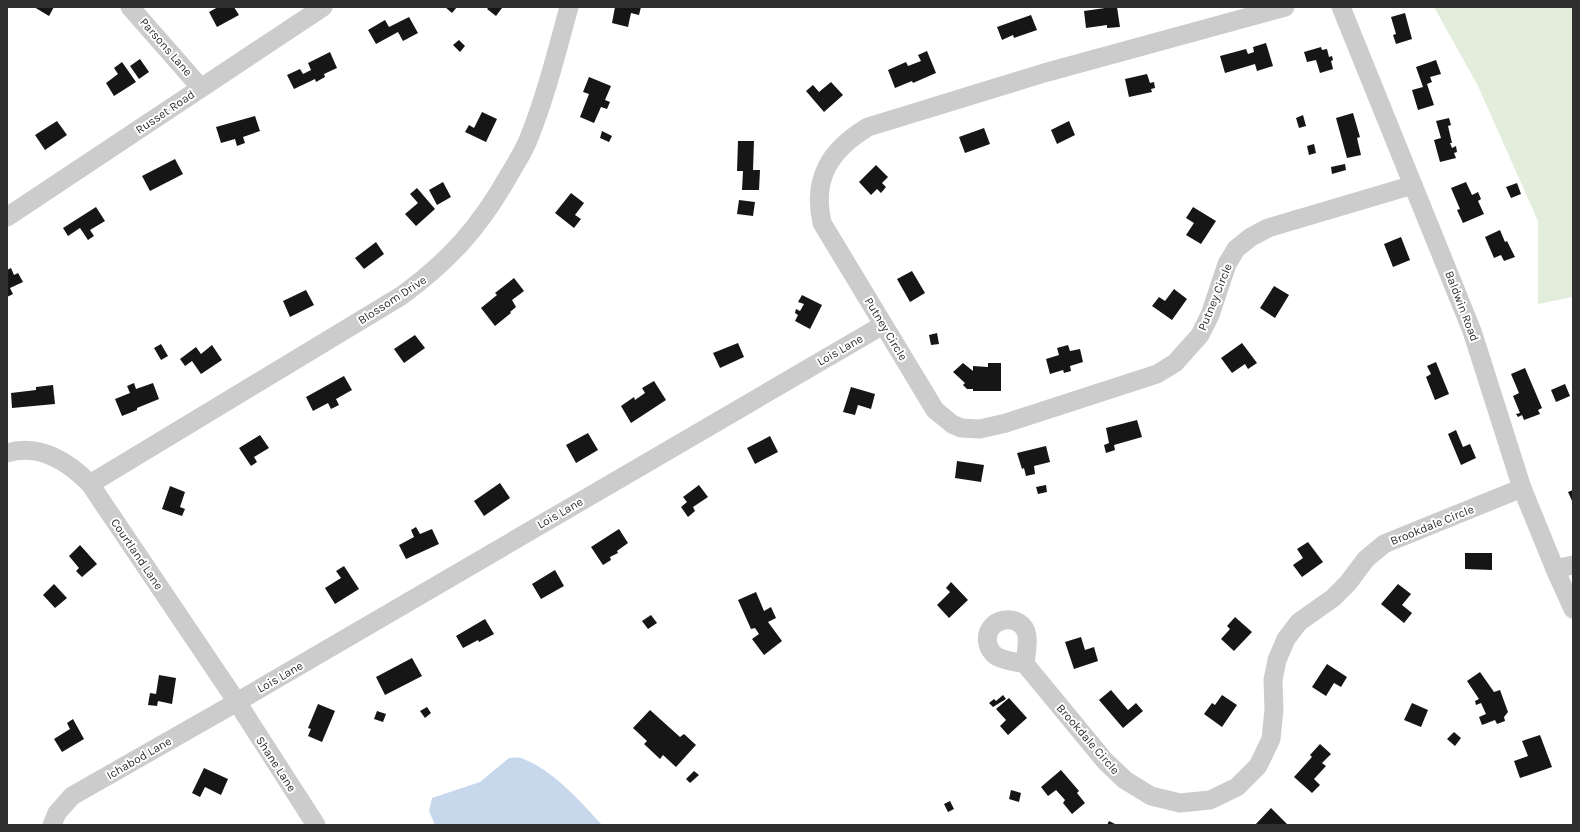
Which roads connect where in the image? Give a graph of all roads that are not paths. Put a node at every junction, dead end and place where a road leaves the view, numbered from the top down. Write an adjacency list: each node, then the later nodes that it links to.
1 (130, 7): 6 (street, Parsons Lane)
2 (324, 7): 6 (street, Russet Road)
3 (569, 7): 11 (street, Blossom Drive)
4 (1286, 7): 9 (street, Putney Circle)
5 (1341, 7): 7 (street, Baldwin Road)
6 (201, 88): 8 (street, Russet Road)
7 (1413, 185): 9 (street, Putney Circle); 12 (street, Baldwin Road)
8 (7, 217)
9 (883, 325): 16 (street, Lois Lane)
10 (7, 453): 11 (street, Courtland Lane)
11 (90, 484): 16 (street, Courtland Lane)
12 (1522, 488): 13 (street, Baldwin Road); 15 (street, Brookdale Circle)
13 (1564, 567): 14 (street, Baldwin Road)
14 (1573, 609)
15 (1026, 664)
16 (237, 702): 17 (street, Ichabod Lane); 18 (street, Shane Lane)
17 (52, 825)
18 (316, 825)

